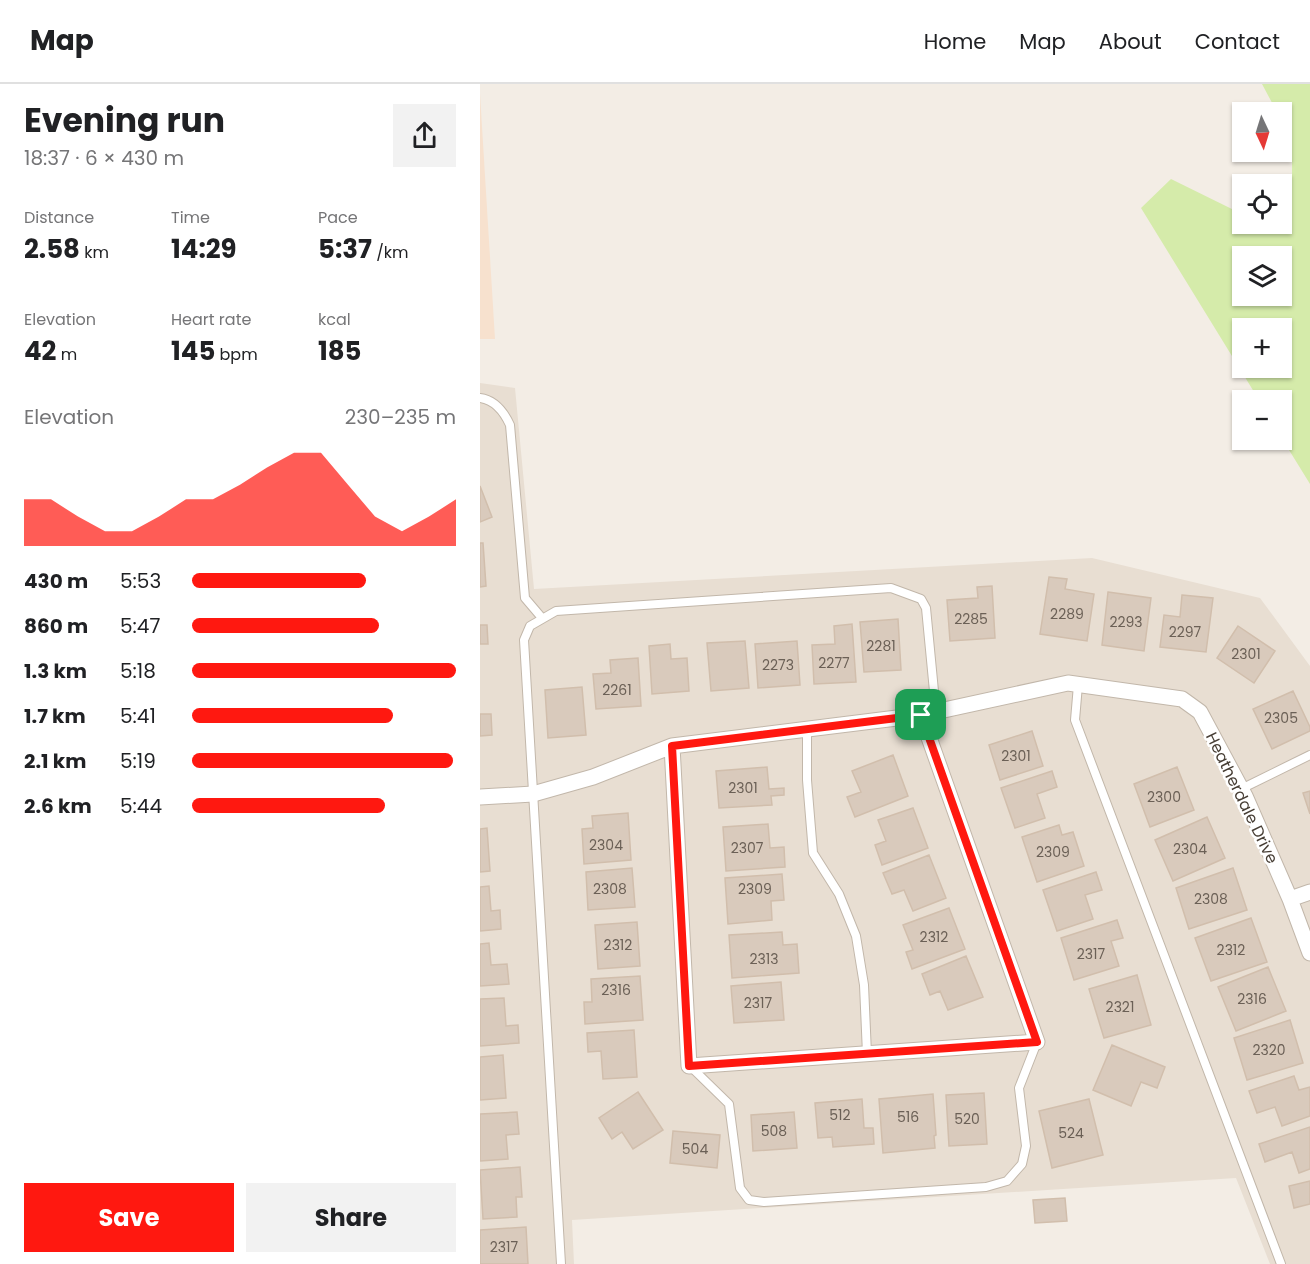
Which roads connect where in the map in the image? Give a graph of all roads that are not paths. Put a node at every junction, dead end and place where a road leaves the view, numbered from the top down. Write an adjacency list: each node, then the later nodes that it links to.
1 (480, 398): 2 (lane)
2 (542, 618): 4 (lane); 9 (lane)
3 (1078, 685): 4 (street, Heatherdale Drive); 8 (street, Heatherdale Drive); 18 (lane)
4 (929, 713): 5 (street, Heatherdale Drive); 14 (street)
5 (807, 729): 6 (street, Heatherdale Drive); 15 (lane)
6 (672, 746): 9 (street, Heatherdale Drive); 16 (street)
7 (1310, 755): 8 (lane)
8 (1241, 789): 12 (street, Heatherdale Drive)
9 (533, 794): 10 (street, Heatherdale Drive); 17 (lane)
10 (480, 797)
11 (1310, 892): 12 (street)
12 (1290, 899): 13 (street, Heatherdale Drive)
13 (1310, 952)
14 (1037, 1042): 15 (street); 16 (lane)
15 (867, 1054): 16 (street)
16 (689, 1066)
17 (561, 1264)
18 (1281, 1264)

